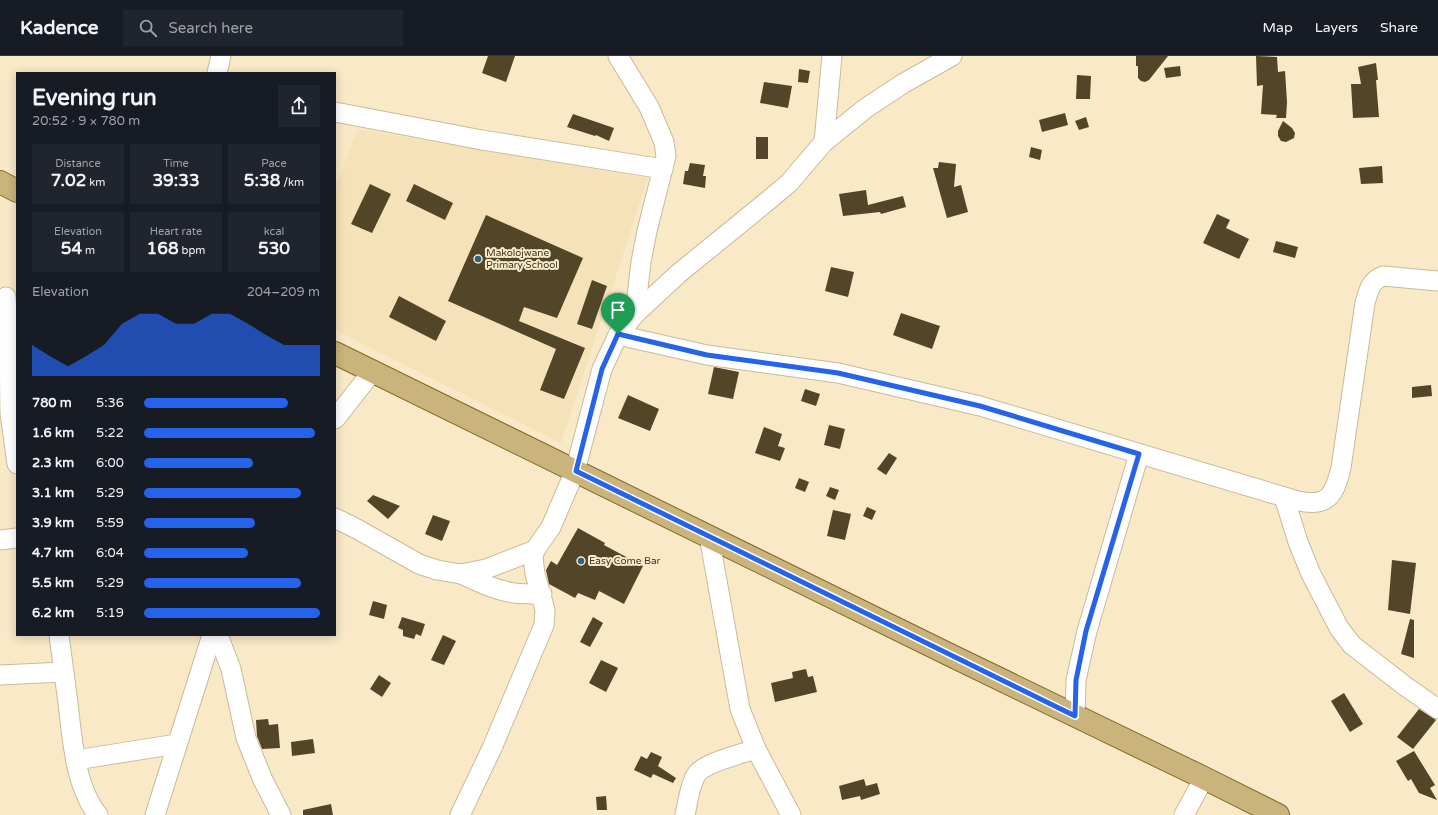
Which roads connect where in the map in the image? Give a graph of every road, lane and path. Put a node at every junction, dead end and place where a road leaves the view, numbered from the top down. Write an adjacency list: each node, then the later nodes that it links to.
1 (221, 56): 5 (street)
2 (618, 56): 8 (street)
3 (832, 56): 7 (street)
4 (952, 56): 7 (street)
5 (217, 72)
6 (336, 112): 8 (street)
7 (824, 142): 13 (street)
8 (663, 170): 13 (street)
9 (0, 182): 10 (main road)
10 (16, 190)
11 (1438, 281): 21 (street)
12 (8, 296): 19 (street)
13 (635, 314): 14 (street)
14 (618, 334): 18 (street); 20 (street)
15 (336, 354): 16 (main road)
16 (372, 372): 17 (street); 20 (main road)
17 (336, 418)
18 (1139, 454): 21 (street); 35 (street)
19 (16, 457)
20 (576, 471): 23 (main road); 26 (street)
21 (1284, 497): 34 (street)
22 (336, 518): 27 (street)
23 (709, 536): 35 (main road); 37 (street)
24 (16, 538): 25 (street)
25 (0, 540)
26 (535, 550): 27 (street); 28 (street)
27 (461, 574): 28 (street)
28 (542, 594): 43 (street)
29 (59, 636): 32 (street)
30 (212, 636): 36 (street)
31 (218, 636): 42 (street)
32 (64, 672): 33 (street); 38 (street)
33 (0, 675)
34 (1438, 709)
35 (1075, 716): 39 (main road)
36 (177, 744): 38 (street); 41 (street)
37 (756, 749): 44 (street); 45 (street)
38 (76, 760): 40 (street)
39 (1204, 778): 46 (street); 47 (main road)
40 (98, 815)
41 (155, 815)
42 (281, 815)
43 (460, 815)
44 (685, 815)
45 (792, 815)
46 (1184, 815)
47 (1278, 815)

